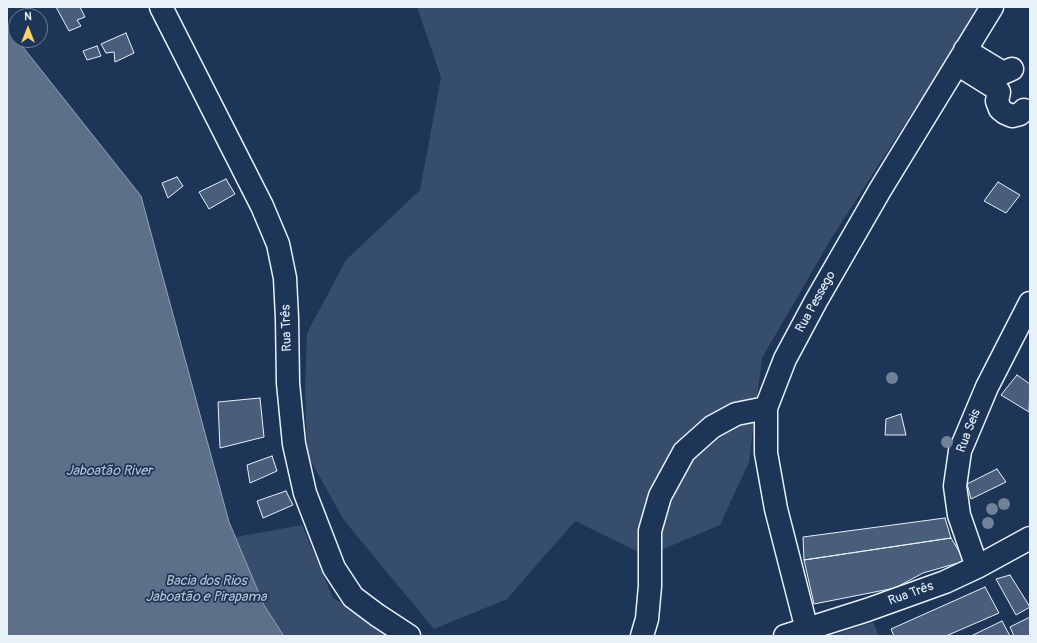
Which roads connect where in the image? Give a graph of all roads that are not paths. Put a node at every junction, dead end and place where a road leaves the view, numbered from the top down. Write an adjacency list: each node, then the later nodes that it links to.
1 (161, 7): 11 (street, Rua Três)
2 (992, 7): 3 (street, Rua Pessego)
3 (961, 57): 4 (street); 5 (street); 7 (street, Rua Pessego)
4 (1012, 69)
5 (1024, 110)
6 (1030, 303): 9 (street, Rua Seis)
7 (766, 408): 10 (street, Rua Pessego); 12 (street)
8 (1030, 538): 9 (street, Rua Três)
9 (977, 567): 10 (street, Rua Três)
10 (807, 630): 13 (street, Rua Três)
11 (409, 636)
12 (642, 636)
13 (785, 636)

